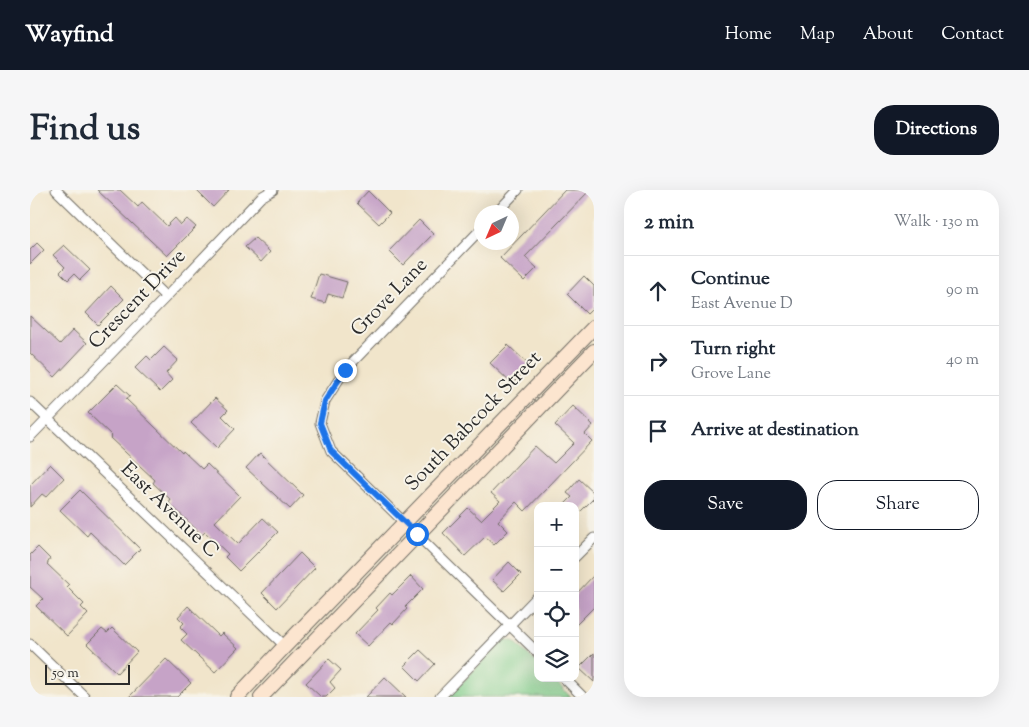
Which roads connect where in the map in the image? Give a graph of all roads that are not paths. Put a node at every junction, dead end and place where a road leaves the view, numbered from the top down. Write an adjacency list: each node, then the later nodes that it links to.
1 (56, 190): 7 (street)
2 (272, 190): 4 (street, Crescent Drive)
3 (518, 190): 5 (street)
4 (261, 193): 7 (street, Crescent Drive)
5 (503, 205)
6 (474, 236): 13 (street, Grove Lane)
7 (166, 297): 11 (street, Crescent Drive)
8 (594, 327): 13 (main road, South Babcock Street)
9 (594, 351): 14 (main road, South Babcock Street)
10 (30, 402): 11 (street, East Avenue C)
11 (47, 419): 12 (street, Crescent Drive); 20 (street, East Avenue C)
12 (30, 437)
13 (405, 522): 14 (street); 20 (main road, South Babcock Street)
14 (417, 534): 18 (street); 25 (main road, South Babcock Street)
15 (594, 538): 16 (street)
16 (579, 553)
17 (534, 600): 18 (street)
18 (509, 625): 21 (street); 26 (street)
19 (30, 644): 23 (street)
20 (285, 646): 24 (main road, South Babcock Street)
21 (534, 649)
22 (568, 682): 27 (street)
23 (85, 697)
24 (237, 697)
25 (261, 697)
26 (440, 697)
27 (583, 697)

